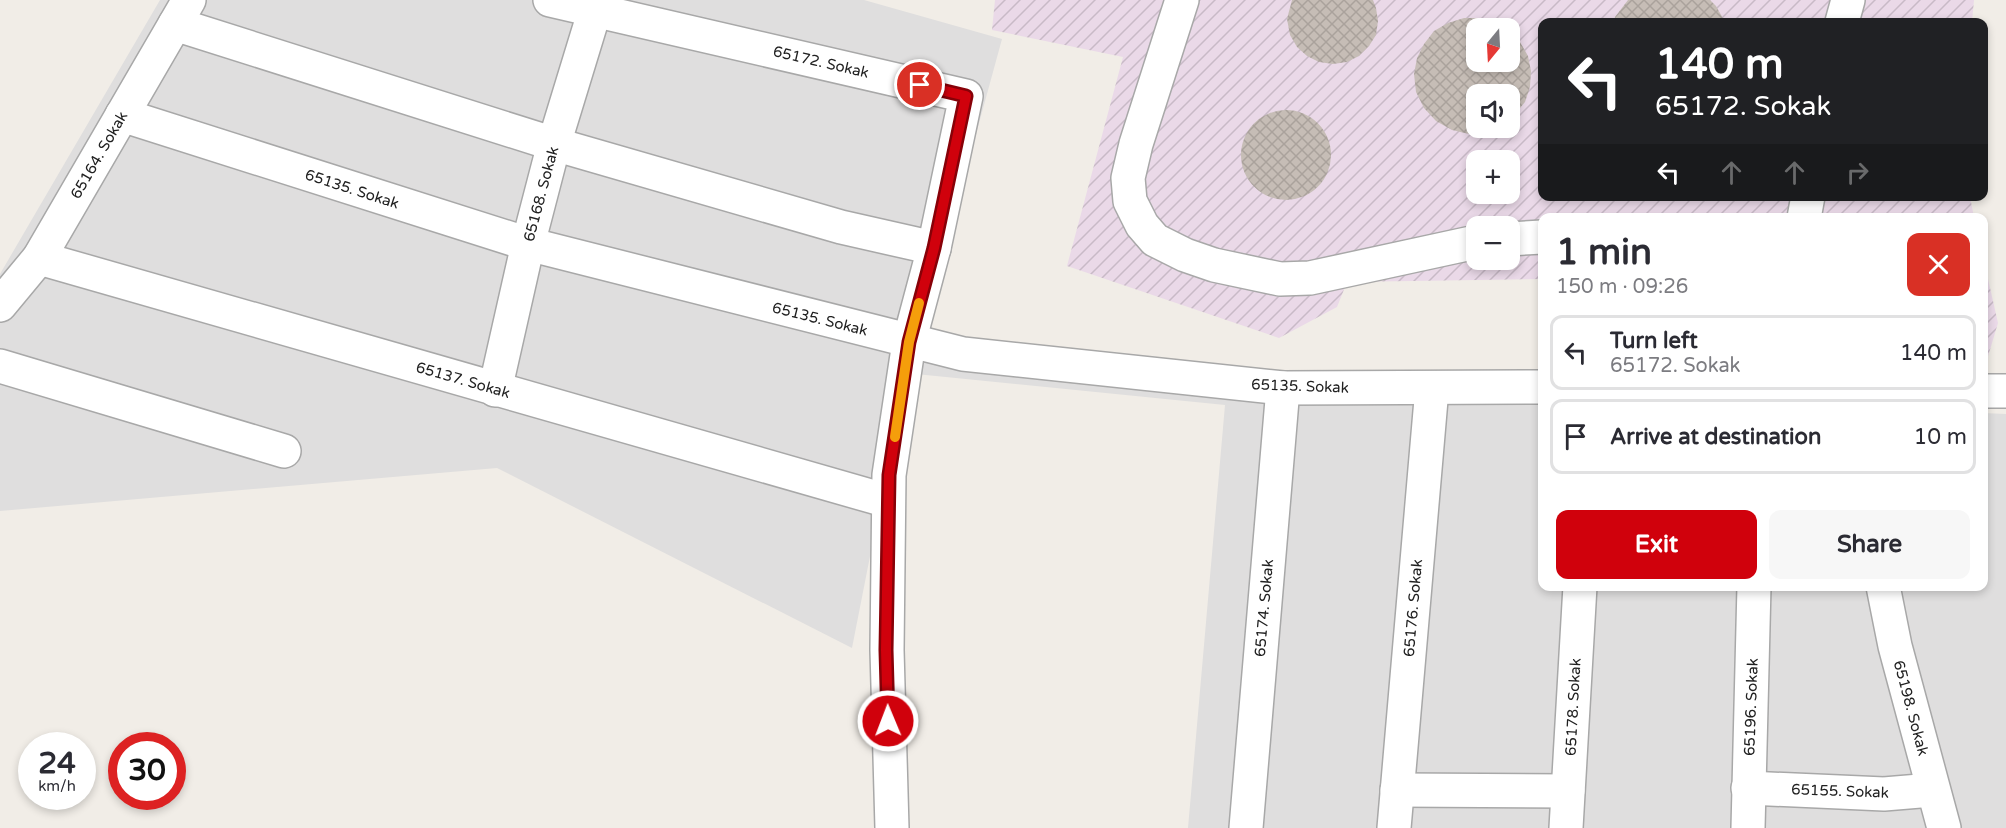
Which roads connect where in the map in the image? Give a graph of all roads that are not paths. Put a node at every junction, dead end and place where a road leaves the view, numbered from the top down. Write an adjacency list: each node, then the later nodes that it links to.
1 (550, 0): 4 (street, 65172. Sokak)
2 (1182, 0): 12 (street)
3 (1848, 0): 6 (street)
4 (597, 5): 8 (street, 65168. Sokak); 13 (street, 65172. Sokak)
5 (182, 12): 7 (street, 65164. Sokak); 8 (street)
6 (1843, 18)
7 (122, 115): 11 (street, 65135. Sokak); 14 (street, 65164. Sokak)
8 (554, 144): 11 (street, 65168. Sokak); 13 (street)
9 (1538, 237): 10 (street)
10 (1520, 238)
11 (528, 244): 16 (street, 65135. Sokak); 21 (street, 65168. Sokak)
12 (1466, 244)
13 (934, 248): 16 (street, 65172. Sokak)
14 (39, 258): 15 (street, 65164. Sokak); 21 (street, 65137. Sokak)
15 (0, 305)
16 (909, 342): 19 (street, 65135. Sokak); 25 (street, 65172. Sokak)
17 (0, 366): 24 (street)
18 (1538, 387): 20 (street, 65135. Sokak)
19 (1283, 388): 20 (street, 65135. Sokak); 34 (street, 65174. Sokak)
20 (1432, 388): 30 (street, 65176. Sokak)
21 (495, 390): 25 (street, 65137. Sokak)
22 (1988, 391): 23 (street)
23 (2006, 391)
24 (284, 451)
25 (888, 501): 33 (street, 65172. Sokak)
26 (1580, 591): 32 (street, 65178. Sokak)
27 (1754, 591): 29 (street, 65196. Sokak)
28 (1884, 591): 31 (street, 65198. Sokak)
29 (1748, 788): 31 (street, 65155. Sokak); 37 (street, 65196. Sokak)
30 (1397, 790): 32 (street); 35 (street, 65176. Sokak)
31 (1932, 790): 38 (street, 65198. Sokak)
32 (1568, 791): 36 (street, 65178. Sokak)
33 (892, 828)
34 (1246, 828)
35 (1394, 828)
36 (1566, 828)
37 (1748, 828)
38 (1944, 828)

